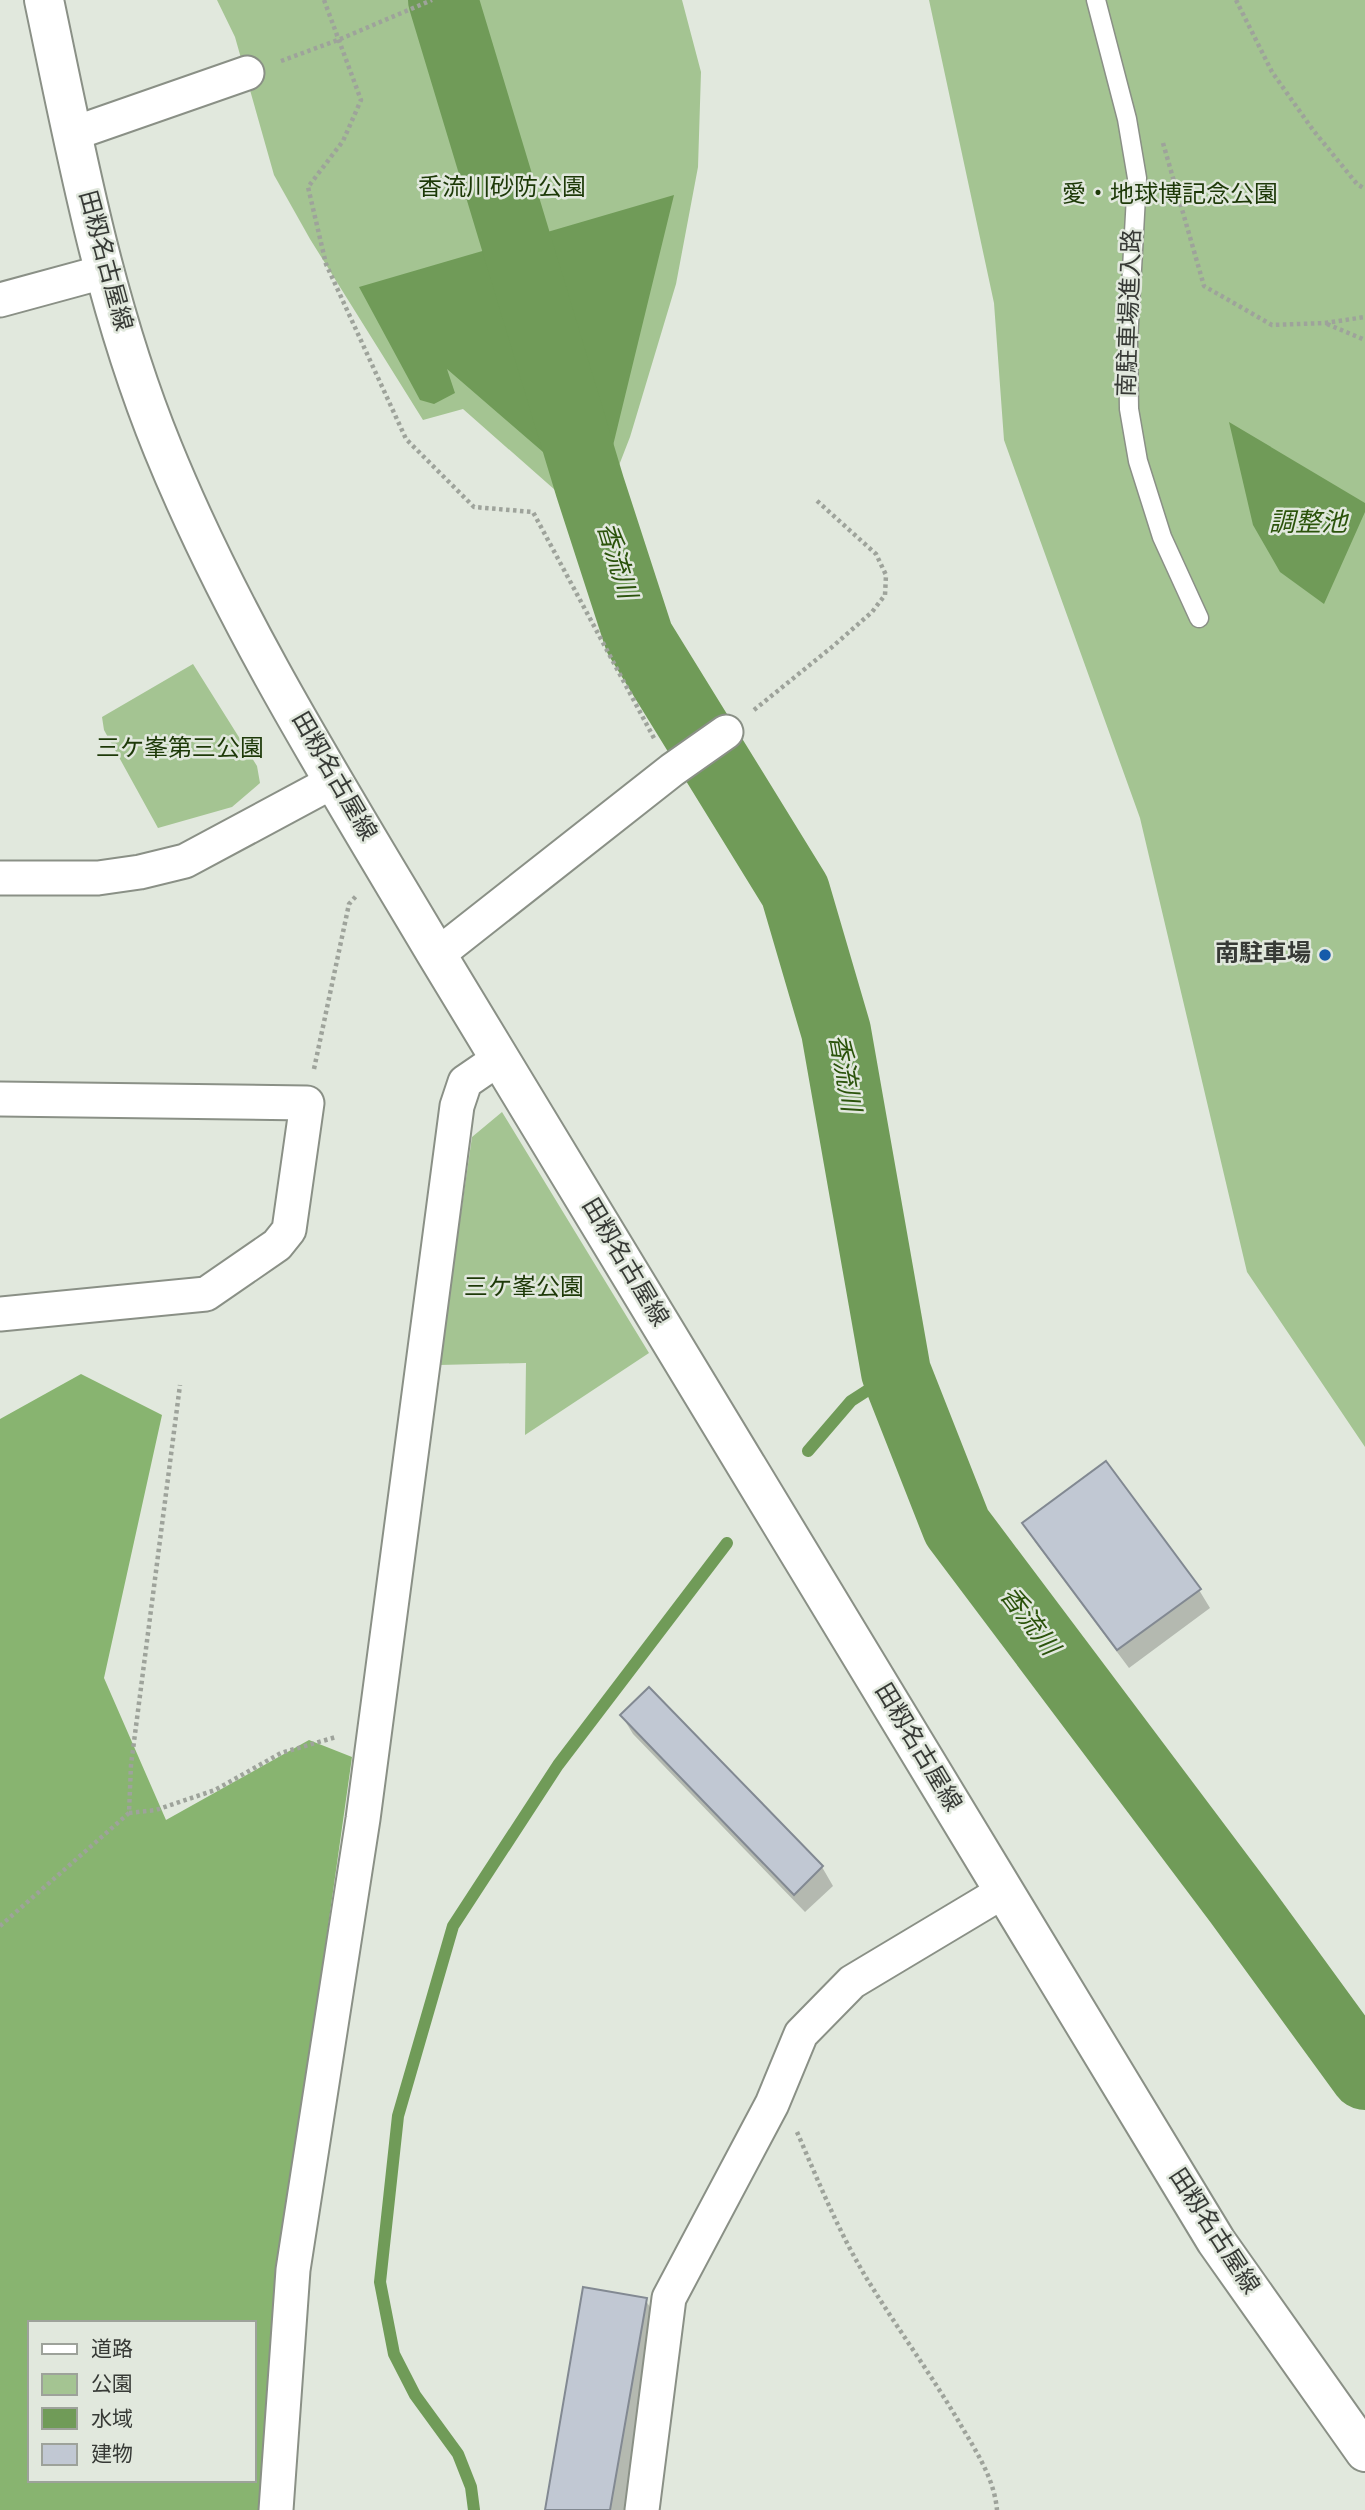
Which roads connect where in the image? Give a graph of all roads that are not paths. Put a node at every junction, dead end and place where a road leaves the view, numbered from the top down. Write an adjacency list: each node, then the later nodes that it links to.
1 (44, 0): 4 (main road, 田籾名古屋線)
2 (1096, 0): 7 (lane, 南駐車場進入路)
3 (247, 73): 4 (street)
4 (72, 134): 5 (main road, 田籾名古屋線)
5 (103, 272): 6 (street); 9 (main road, 田籾名古屋線)
6 (0, 300)
7 (1199, 618)
8 (726, 732): 11 (street)
9 (334, 781): 10 (street); 11 (main road, 田籾名古屋線)
10 (0, 878)
11 (437, 955): 12 (main road, 田籾名古屋線)
12 (500, 1058): 15 (main road, 田籾名古屋線); 17 (street)
13 (0, 1099): 14 (street)
14 (0, 1314)
15 (1003, 1891): 16 (main road, 田籾名古屋線); 18 (street)
16 (1365, 2452)
17 (276, 2510)
18 (642, 2510)

